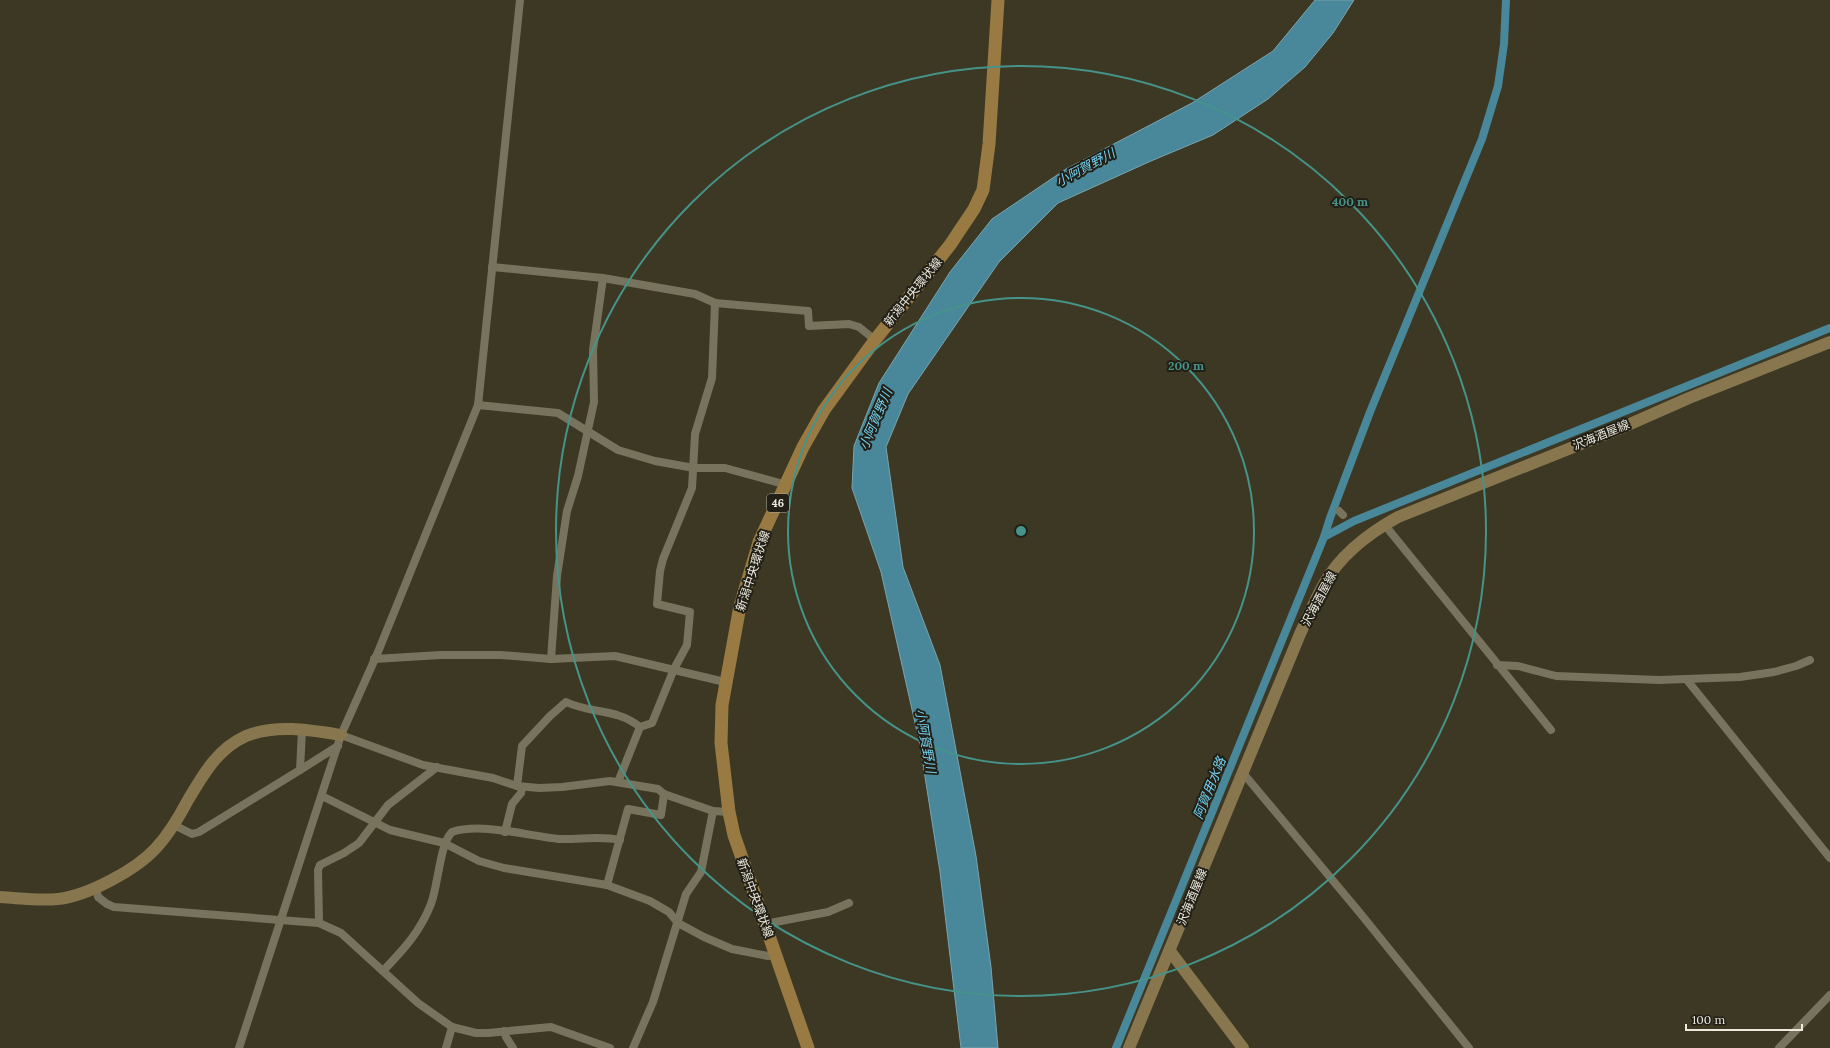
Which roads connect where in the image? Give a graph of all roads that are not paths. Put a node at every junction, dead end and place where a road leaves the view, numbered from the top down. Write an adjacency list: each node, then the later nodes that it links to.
1 (520, 0): 3 (street)
2 (998, 0): 6 (main road, 新潟中央環状線 / 46)
3 (492, 267): 4 (street); 8 (street)
4 (603, 278): 5 (street); 9 (street)
5 (715, 303): 6 (street); 10 (street)
6 (875, 340): 11 (main road, 新潟中央環状線 / 46)
7 (1830, 342): 12 (main road, 沢海酒屋線)
8 (478, 405): 9 (street); 13 (street)
9 (588, 432): 10 (street); 14 (street)
10 (694, 468): 11 (street); 17 (street)
11 (787, 485): 19 (main road, 新潟中央環状線 / 46)
12 (1384, 524): 16 (street); 26 (main road, 沢海酒屋線)
13 (374, 659): 14 (street); 23 (street)
14 (551, 659): 17 (street)
15 (1810, 660): 18 (street)
16 (1497, 665): 18 (street); 22 (street)
17 (674, 668): 19 (street); 20 (street)
18 (1687, 680): 38 (street)
19 (725, 682): 32 (main road, 新潟中央環状線 / 46)
20 (640, 727): 27 (street); 28 (street)
21 (302, 730): 23 (main road); 25 (street); 34 (main road)
22 (1551, 730)
23 (340, 741): 24 (street); 25 (street); 30 (street)
24 (437, 768): 28 (street); 33 (street)
25 (300, 770): 34 (street)
26 (1243, 773): 47 (main road, 沢海酒屋線); 61 (street)
27 (618, 782): 28 (street); 29 (street)
28 (520, 786): 35 (street)
29 (664, 794): 31 (street); 36 (street)
30 (322, 796): 33 (street); 43 (street)
31 (713, 811): 32 (street); 45 (street)
32 (729, 812): 46 (main road, 新潟中央環状線 / 46)
33 (374, 823): 37 (street); 44 (street)
34 (174, 825): 40 (main road)
35 (505, 832): 36 (street); 37 (street)
36 (620, 840): 39 (street)
37 (444, 843): 39 (street); 49 (street)
38 (1830, 858)
39 (607, 885): 45 (street)
40 (96, 887): 41 (main road); 43 (street)
41 (0, 897)
42 (849, 903): 46 (street)
43 (280, 919): 44 (street); 53 (street)
44 (319, 923): 49 (street)
45 (678, 923): 48 (street); 57 (street)
46 (765, 924): 48 (main road, 新潟中央環状線 / 46)
47 (1170, 951): 59 (main road, 沢海酒屋線); 60 (main road)
48 (775, 955): 58 (main road, 新潟中央環状線 / 46)
49 (383, 971): 51 (street)
50 (1830, 995): 62 (street)
51 (452, 1027): 52 (street); 54 (street)
52 (504, 1031): 55 (street); 56 (street)
53 (239, 1048)
54 (446, 1048)
55 (513, 1048)
56 (610, 1048)
57 (633, 1048)
58 (808, 1048)
59 (1129, 1048)
60 (1243, 1048)
61 (1469, 1048)
62 (1779, 1048)

